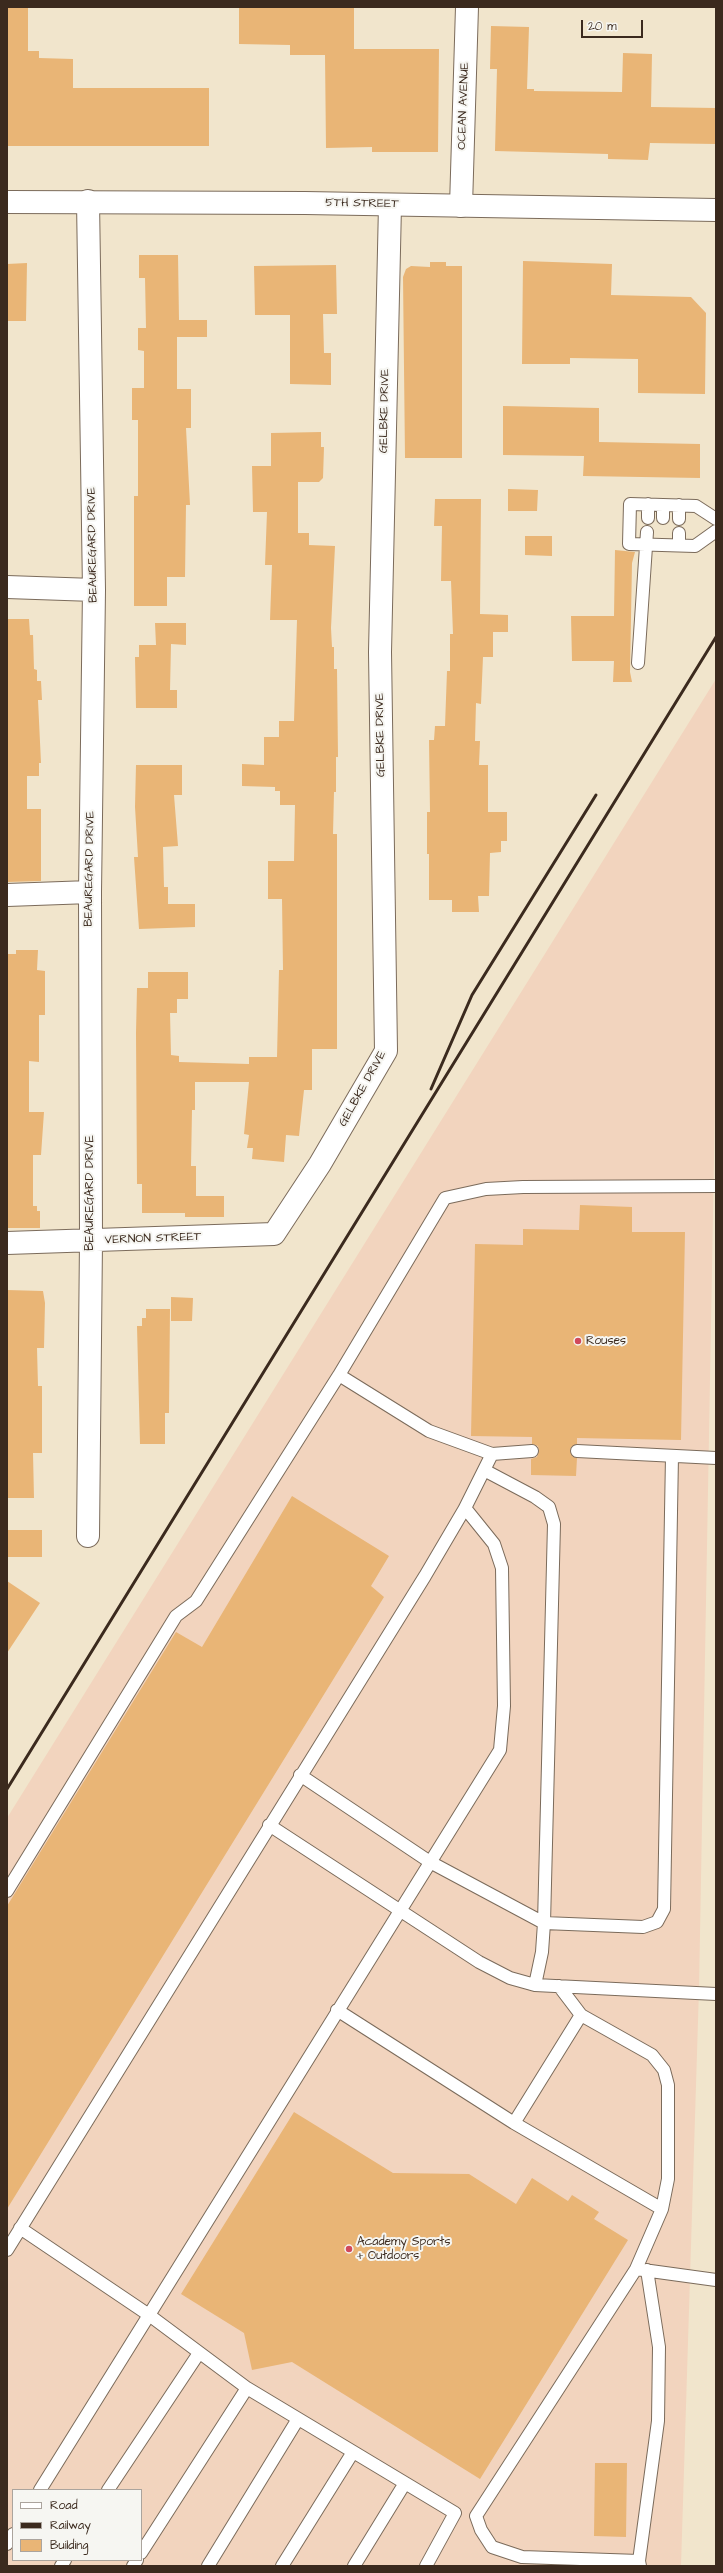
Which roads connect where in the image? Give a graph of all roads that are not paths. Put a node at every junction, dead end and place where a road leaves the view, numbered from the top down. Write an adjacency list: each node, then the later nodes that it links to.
1 (467, 7): 5 (street, OCEAN AVENUE)
2 (88, 201): 3 (street, 5TH STREET); 4 (street, 5TH STREET); 23 (street, BEAUREGARD DRIVE)
3 (7, 202)
4 (390, 205): 5 (street, 5TH STREET); 28 (street, GELBKE DRIVE)
5 (461, 206): 6 (street, 5TH STREET)
6 (716, 210)
7 (648, 504): 8 (lane); 11 (lane); 19 (lane)
8 (662, 505): 9 (lane); 12 (lane)
9 (679, 505): 10 (lane); 13 (lane)
10 (696, 506): 14 (lane); 15 (lane)
11 (648, 518)
12 (663, 518)
13 (679, 519)
14 (696, 519)
15 (716, 519)
16 (716, 531): 21 (lane)
17 (679, 533): 20 (lane)
18 (695, 533): 21 (lane)
19 (648, 538): 20 (lane); 24 (lane)
20 (679, 545): 21 (lane)
21 (695, 546)
22 (7, 587): 23 (street)
23 (94, 590): 25 (street, BEAUREGARD DRIVE)
24 (638, 663)
25 (90, 892): 26 (street); 29 (street, BEAUREGARD DRIVE)
26 (7, 895)
27 (716, 1186): 31 (lane)
28 (274, 1234): 29 (street, VERNON STREET)
29 (91, 1241): 30 (street, VERNON STREET); 39 (street, BEAUREGARD DRIVE)
30 (7, 1243)
31 (339, 1375): 34 (lane); 43 (lane)
32 (532, 1451): 34 (lane)
33 (577, 1451): 35 (lane)
34 (492, 1454): 37 (lane)
35 (672, 1456): 36 (lane); 45 (lane)
36 (716, 1458)
37 (484, 1470): 38 (lane); 45 (lane)
38 (465, 1508): 40 (lane); 42 (lane)
39 (88, 1536)
40 (300, 1775): 41 (lane); 42 (lane)
41 (269, 1825): 44 (lane); 53 (lane)
42 (430, 1862): 44 (lane); 45 (lane)
43 (7, 1891)
44 (401, 1910): 46 (lane); 49 (lane)
45 (544, 1923): 46 (lane)
46 (535, 1985): 47 (lane)
47 (559, 1986): 48 (lane); 50 (lane)
48 (716, 1994)
49 (337, 2010): 51 (lane); 57 (lane)
50 (580, 2015): 51 (lane); 52 (lane)
51 (514, 2123): 52 (lane)
52 (662, 2209): 55 (lane)
53 (20, 2228): 54 (lane); 57 (lane)
54 (7, 2250)
55 (642, 2270): 56 (lane); 66 (lane); 68 (lane)
56 (716, 2280)
57 (149, 2315): 58 (lane); 63 (lane)
58 (199, 2353): 59 (lane); 64 (lane)
59 (247, 2388): 60 (lane); 67 (lane)
60 (298, 2419): 61 (lane); 69 (lane)
61 (353, 2452): 62 (lane); 70 (lane)
62 (405, 2483): 65 (lane); 71 (lane)
63 (41, 2489)
64 (109, 2489)
65 (455, 2513): 66 (lane); 72 (lane)
66 (476, 2516): 68 (lane)
67 (142, 2551)
68 (639, 2563)
69 (208, 2566)
70 (282, 2566)
71 (354, 2566)
72 (426, 2566)

